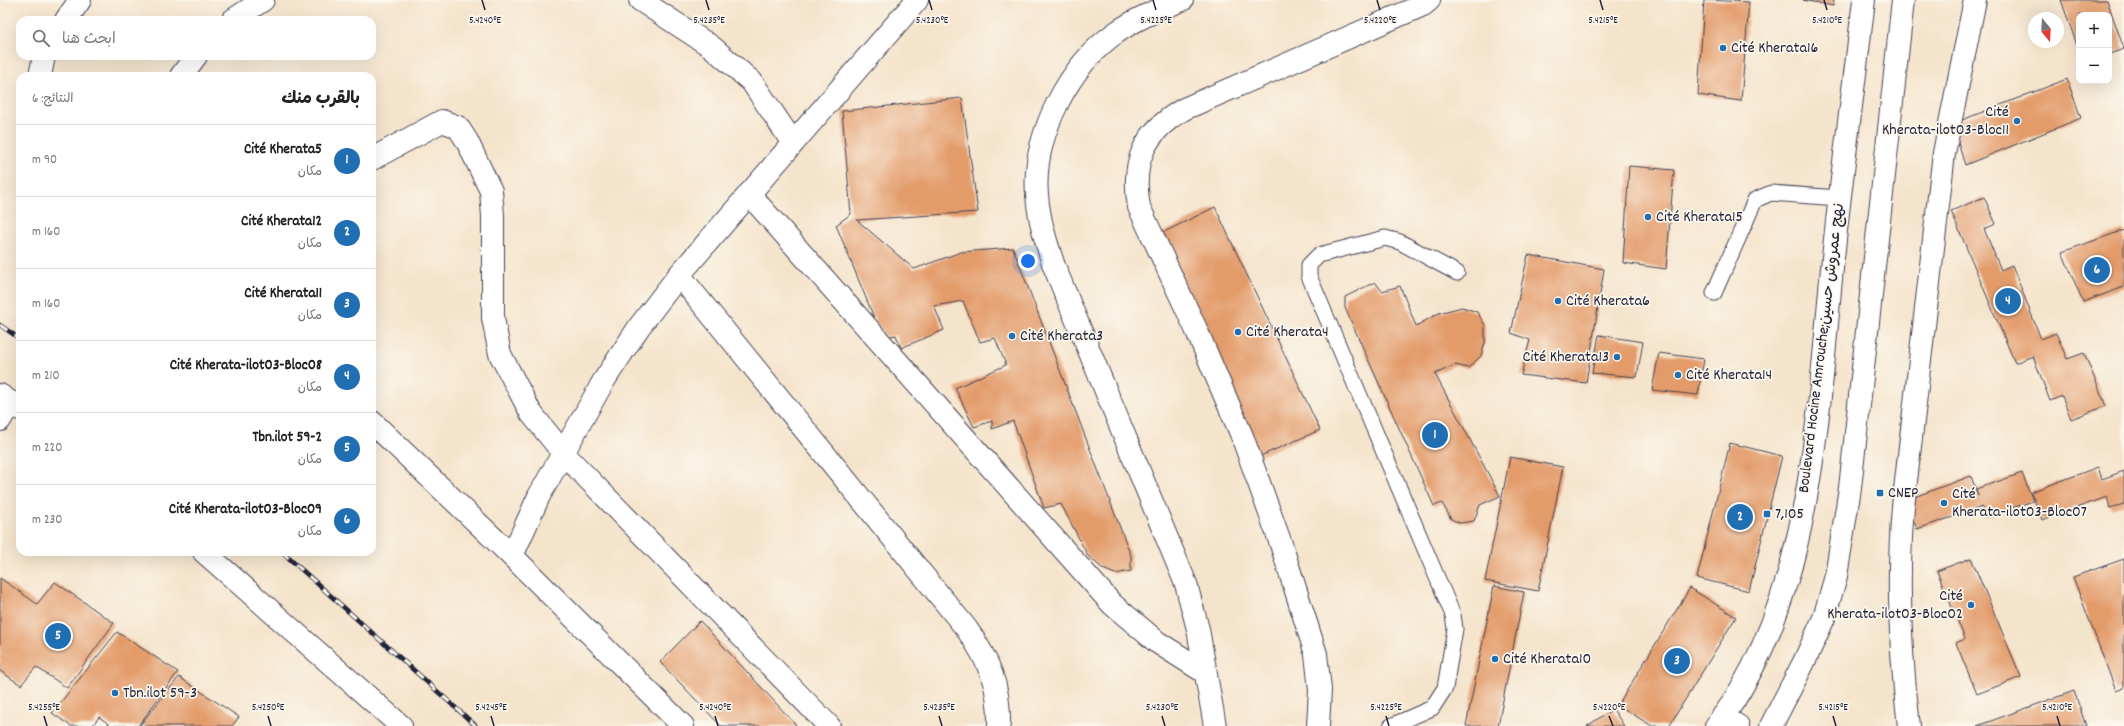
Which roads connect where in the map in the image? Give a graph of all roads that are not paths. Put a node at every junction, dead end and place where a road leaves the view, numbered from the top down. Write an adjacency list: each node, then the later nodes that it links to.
1 (80, 0): 11 (street)
2 (263, 0): 10 (street)
3 (640, 0): 16 (street)
4 (917, 0): 16 (street)
5 (1182, 0): 27 (street)
6 (1429, 0): 34 (street)
7 (1864, 0): 19 (street, Boulevard Hocine Amrouche;نهج عمروش حسين)
8 (1903, 0): 36 (street)
9 (1975, 0): 37 (street)
10 (238, 12)
11 (69, 16)
12 (43, 60): 14 (street)
13 (193, 60): 15 (street)
14 (41, 72)
15 (184, 72)
16 (793, 143): 18 (street)
17 (376, 157): 24 (street)
18 (750, 194): 21 (street); 27 (street)
19 (1839, 198): 22 (lane); 28 (street, Boulevard Hocine Amrouche;نهج عمروش حسين)
20 (1457, 273): 35 (lane)
21 (679, 275): 24 (street); 32 (street)
22 (1714, 293)
23 (376, 426): 26 (street)
24 (564, 454): 26 (street); 31 (street)
25 (209, 556): 29 (street)
26 (512, 556): 30 (street)
27 (1206, 674): 33 (street)
28 (1726, 723)
29 (401, 726)
30 (683, 726)
31 (829, 726)
32 (999, 726)
33 (1215, 726)
34 (1318, 726)
35 (1391, 726)
36 (1770, 726)
37 (1909, 726)

